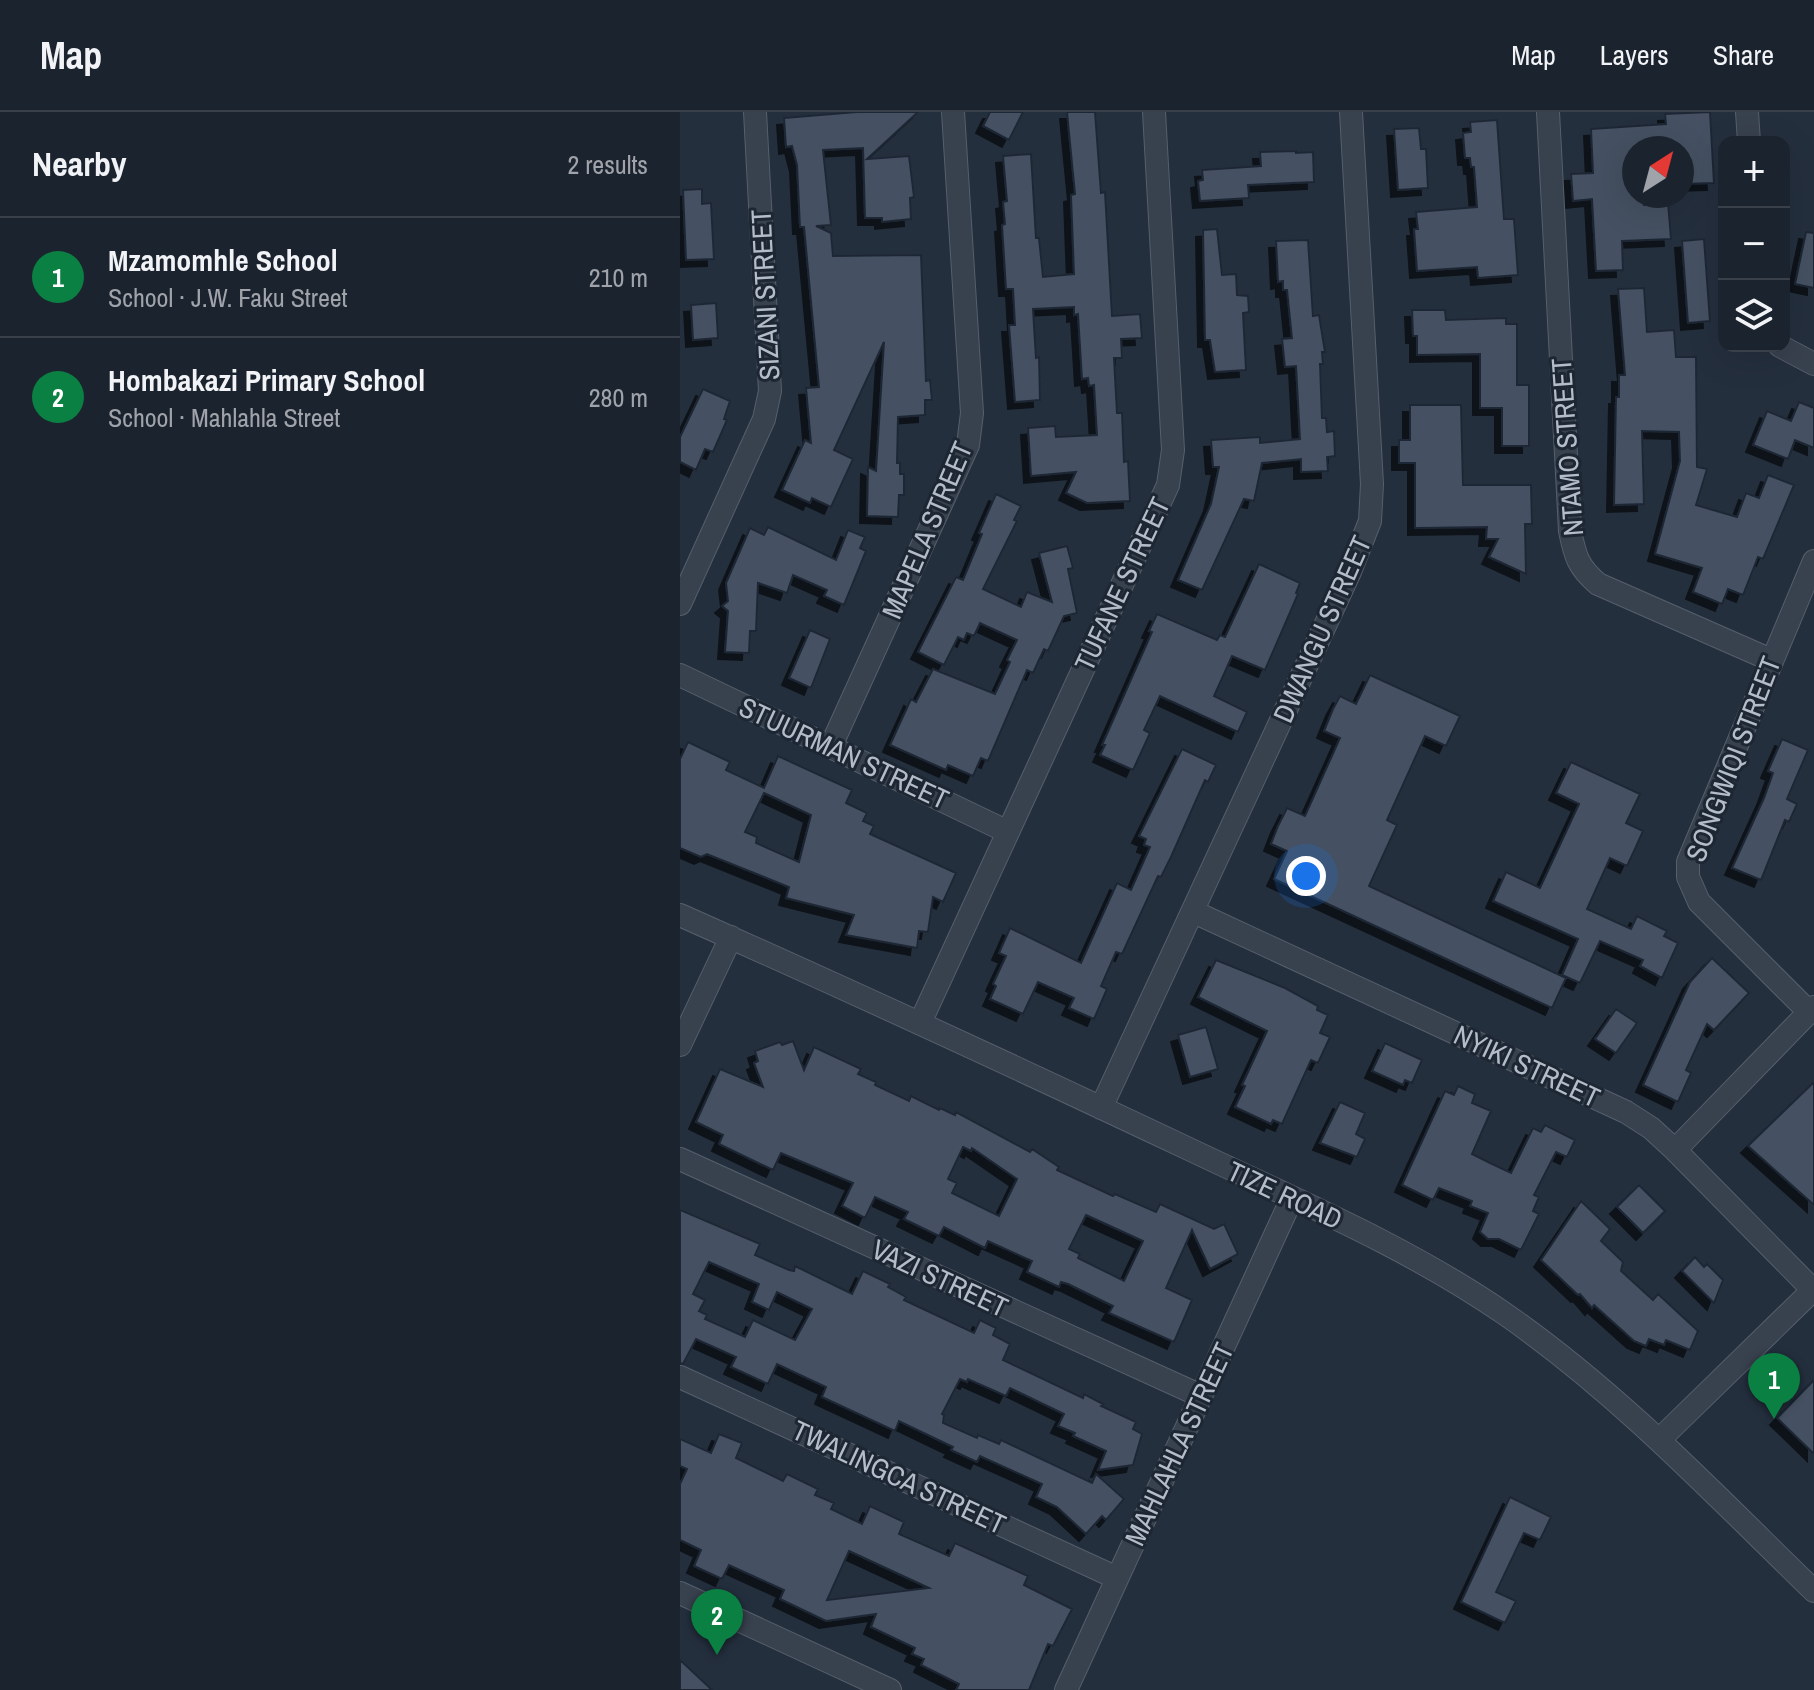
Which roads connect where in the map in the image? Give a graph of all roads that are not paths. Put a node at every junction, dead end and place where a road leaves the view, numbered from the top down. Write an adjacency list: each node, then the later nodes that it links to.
1 (755, 112): 11 (street, SIZANI STREET)
2 (953, 112): 14 (street, MAPELA STREET)
3 (1154, 112): 15 (street, TUFANE STREET)
4 (1351, 112): 16 (street, DWANGU STREET)
5 (1548, 112): 12 (street, NTAMO STREET)
6 (1747, 112): 7 (street)
7 (1749, 136)
8 (1790, 351): 9 (street)
9 (1814, 364)
10 (1814, 561): 12 (street, SONGWIQI STREET)
11 (680, 604)
12 (1771, 660): 19 (street, SONGWIQI STREET)
13 (680, 675): 14 (street, STUURMAN STREET)
14 (831, 746): 15 (street, STUURMAN STREET)
15 (1008, 832): 20 (street, TUFANE STREET)
16 (1194, 912): 22 (street, DWANGU STREET); 23 (street, NYIKI STREET)
17 (680, 915): 18 (street, TIZE ROAD)
18 (731, 937): 20 (street, TIZE ROAD); 21 (street)
19 (1812, 1010): 23 (street)
20 (920, 1023): 22 (street, TIZE ROAD)
21 (680, 1045)
22 (1101, 1108): 25 (street, TIZE ROAD)
23 (1675, 1150): 26 (street, NYIKI STREET)
24 (680, 1159): 28 (street, VAZI STREET)
25 (1292, 1198): 28 (street, MAHLAHLA STREET); 29 (street, TIZE ROAD)
26 (1814, 1290): 29 (street)
27 (680, 1377): 30 (street, TWALINGCA STREET)
28 (1201, 1396): 30 (street, MAHLAHLA STREET)
29 (1659, 1440): 31 (street, TIZE ROAD)
30 (1117, 1578): 34 (street, MAHLAHLA STREET)
31 (1814, 1591)
32 (680, 1593): 33 (street)
33 (890, 1690)
34 (1066, 1690)

